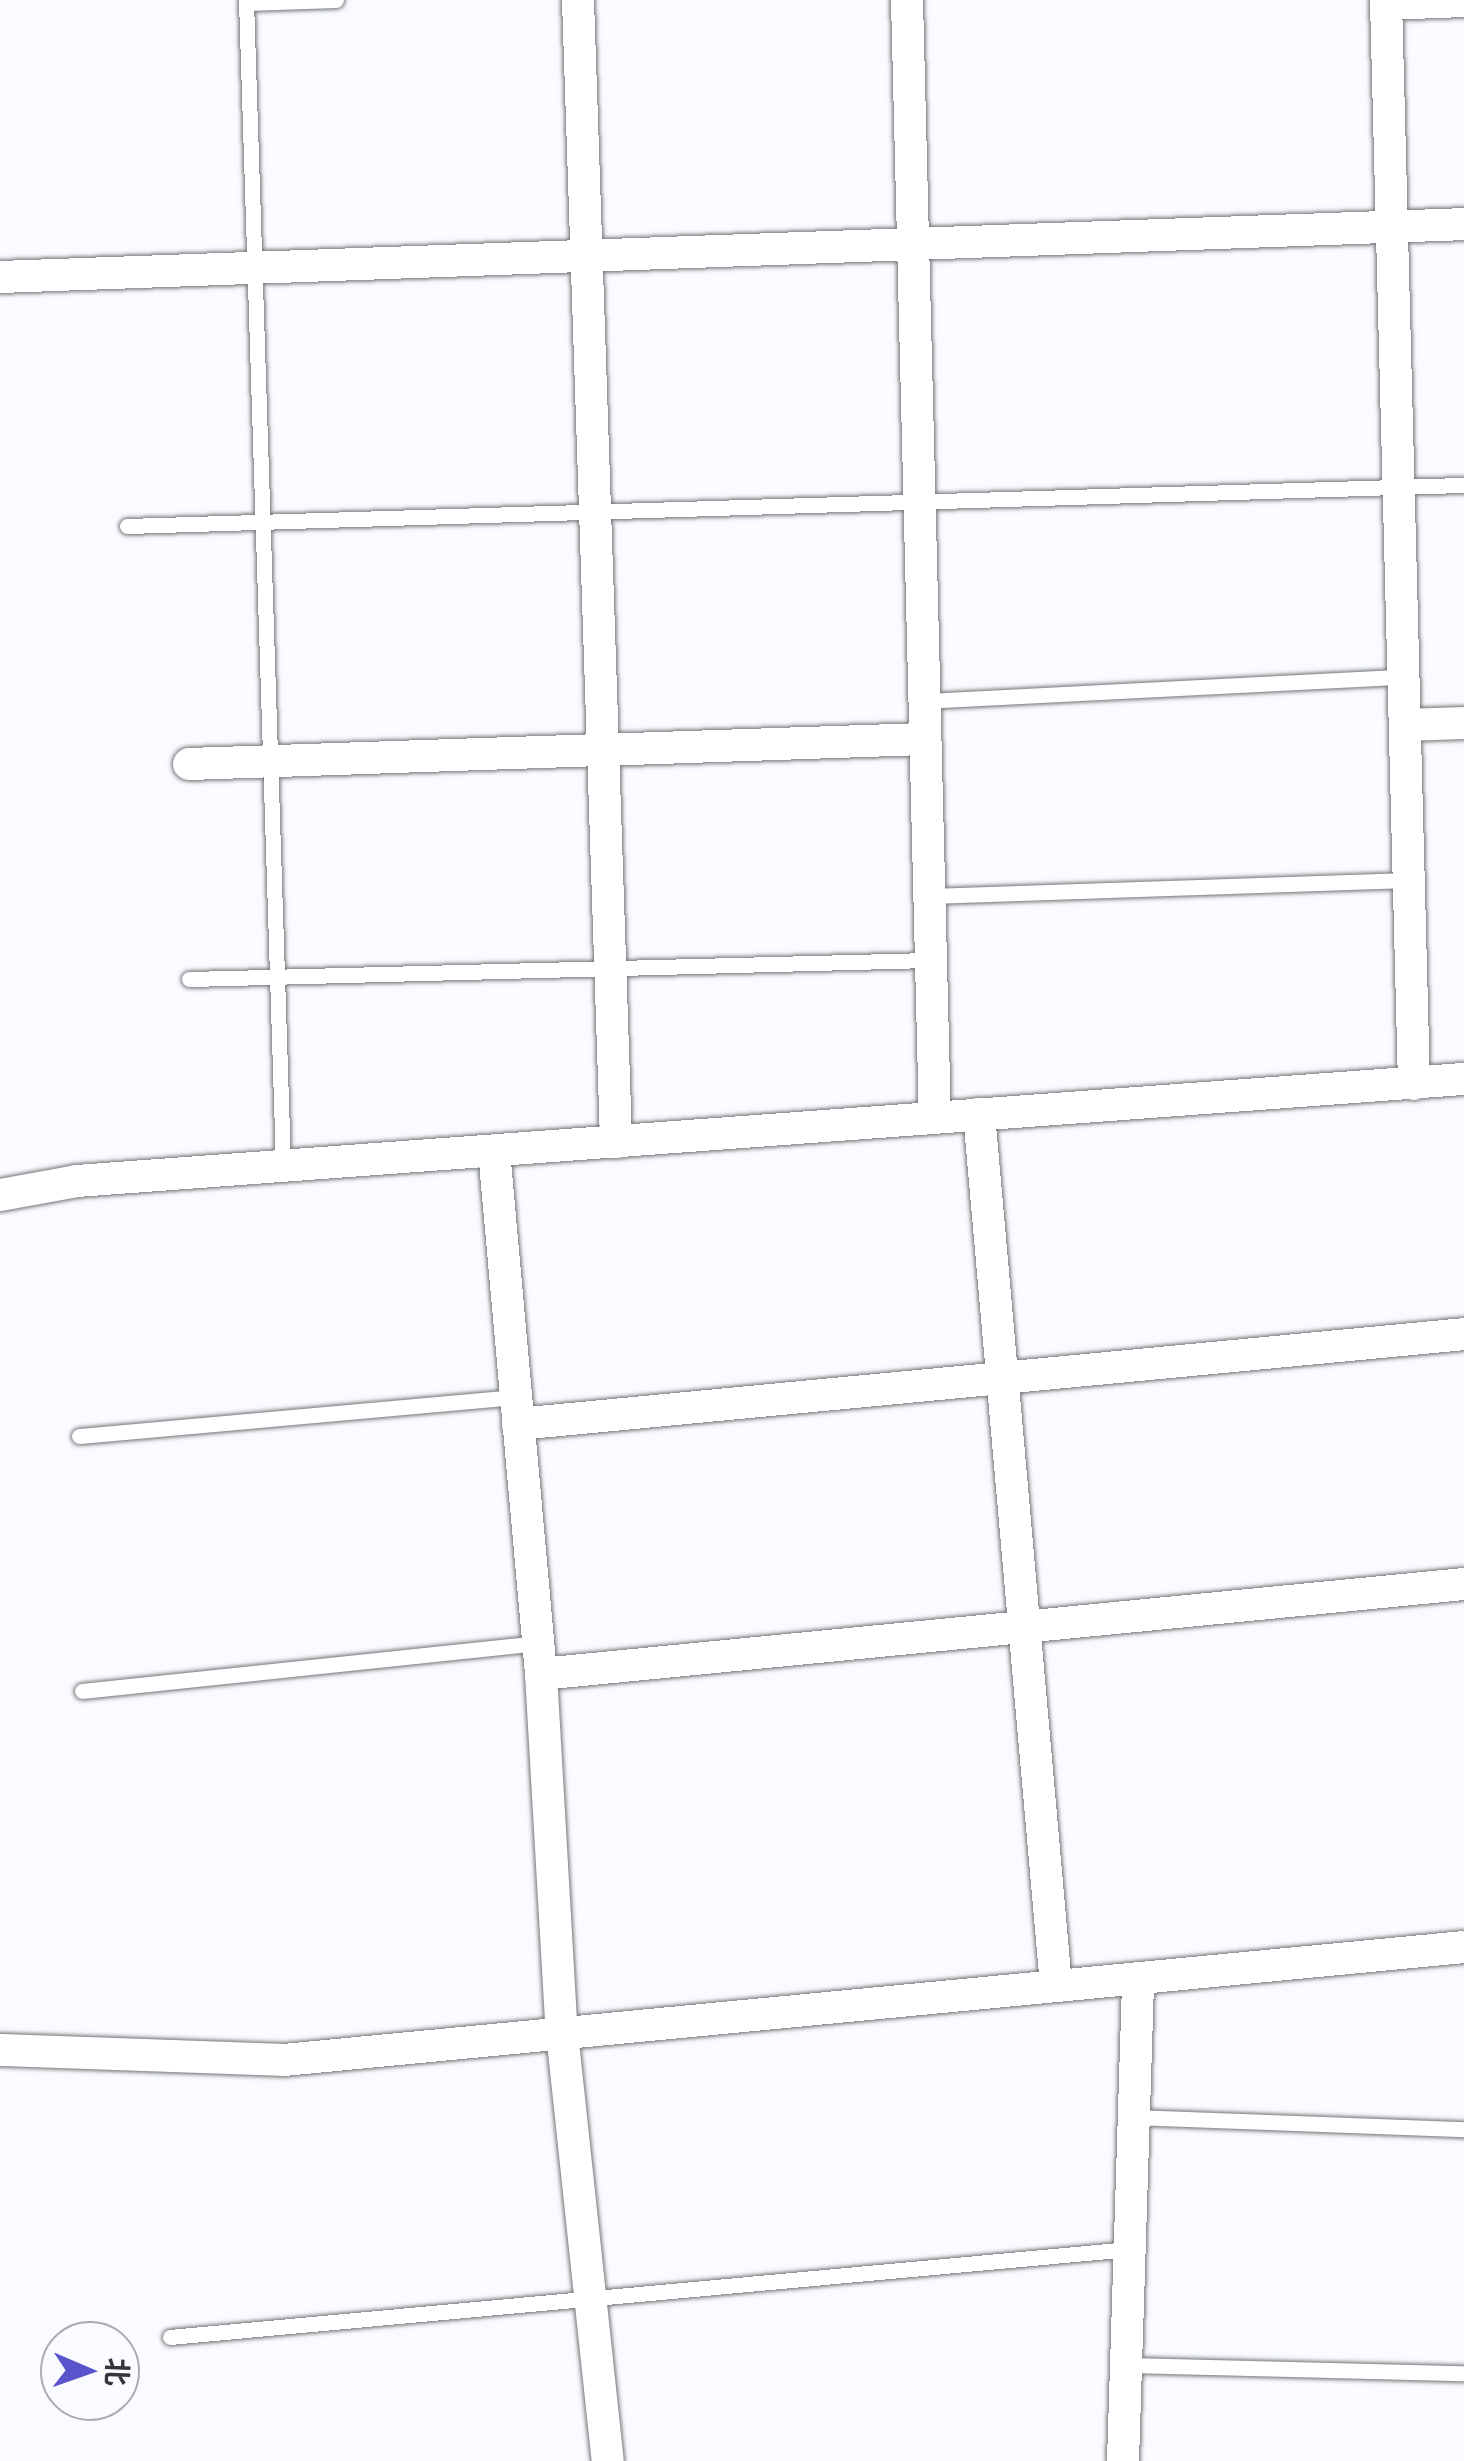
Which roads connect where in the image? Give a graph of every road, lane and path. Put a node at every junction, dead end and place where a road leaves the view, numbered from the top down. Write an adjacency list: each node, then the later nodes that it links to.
1 (336, 0): 4 (lane)
2 (578, 0): 10 (street)
3 (906, 0): 9 (street)
4 (246, 1): 11 (lane)
5 (1464, 1): 6 (street)
6 (1386, 2): 8 (street)
7 (1464, 224): 8 (street)
8 (1392, 226): 9 (street); 14 (street)
9 (912, 243): 10 (street); 15 (street)
10 (588, 256): 11 (street); 16 (street)
11 (256, 268): 12 (street); 17 (lane)
12 (0, 277)
13 (1464, 485): 14 (lane)
14 (1399, 487): 15 (lane); 19 (street)
15 (919, 502): 16 (lane); 20 (street)
16 (596, 512): 17 (lane); 24 (street)
17 (263, 522): 18 (lane); 25 (lane)
18 (127, 526)
19 (1404, 678): 20 (lane); 22 (street)
20 (924, 701): 23 (street)
21 (1464, 723): 22 (street)
22 (1404, 725): 27 (street)
23 (925, 739): 24 (street); 28 (street)
24 (603, 750): 25 (street); 30 (street)
25 (270, 761): 26 (street); 31 (lane)
26 (189, 764)
27 (1409, 880): 28 (lane); 34 (street)
28 (929, 896): 29 (street)
29 (931, 960): 30 (lane); 36 (street)
30 (611, 968): 31 (lane); 37 (street)
31 (278, 977): 32 (lane); 39 (lane)
32 (189, 979)
33 (1464, 1079): 34 (street)
34 (1414, 1084): 35 (street)
35 (979, 1114): 36 (street); 42 (street)
36 (935, 1118): 37 (street)
37 (616, 1142): 38 (street)
38 (494, 1151): 39 (street); 43 (street)
39 (282, 1166): 40 (street)
40 (0, 1195)
41 (1464, 1334): 42 (street)
42 (1002, 1378): 43 (street); 46 (street)
43 (517, 1410): 44 (lane); 47 (street)
44 (79, 1436)
45 (1464, 1584): 46 (street)
46 (1024, 1627): 47 (street); 51 (street)
47 (539, 1658): 48 (lane); 52 (street)
48 (82, 1691)
49 (1464, 1947): 50 (street)
50 (1138, 1978): 51 (street); 54 (street)
51 (1056, 1986): 52 (street)
52 (562, 2033): 53 (street); 57 (street)
53 (0, 2050)
54 (1133, 2117): 55 (lane); 56 (street)
55 (1464, 2130)
56 (1130, 2249): 57 (lane); 59 (street)
57 (590, 2298): 58 (lane); 61 (street)
58 (170, 2337)
59 (1126, 2365): 60 (lane); 62 (street)
60 (1464, 2373)
61 (608, 2461)
62 (1123, 2461)

